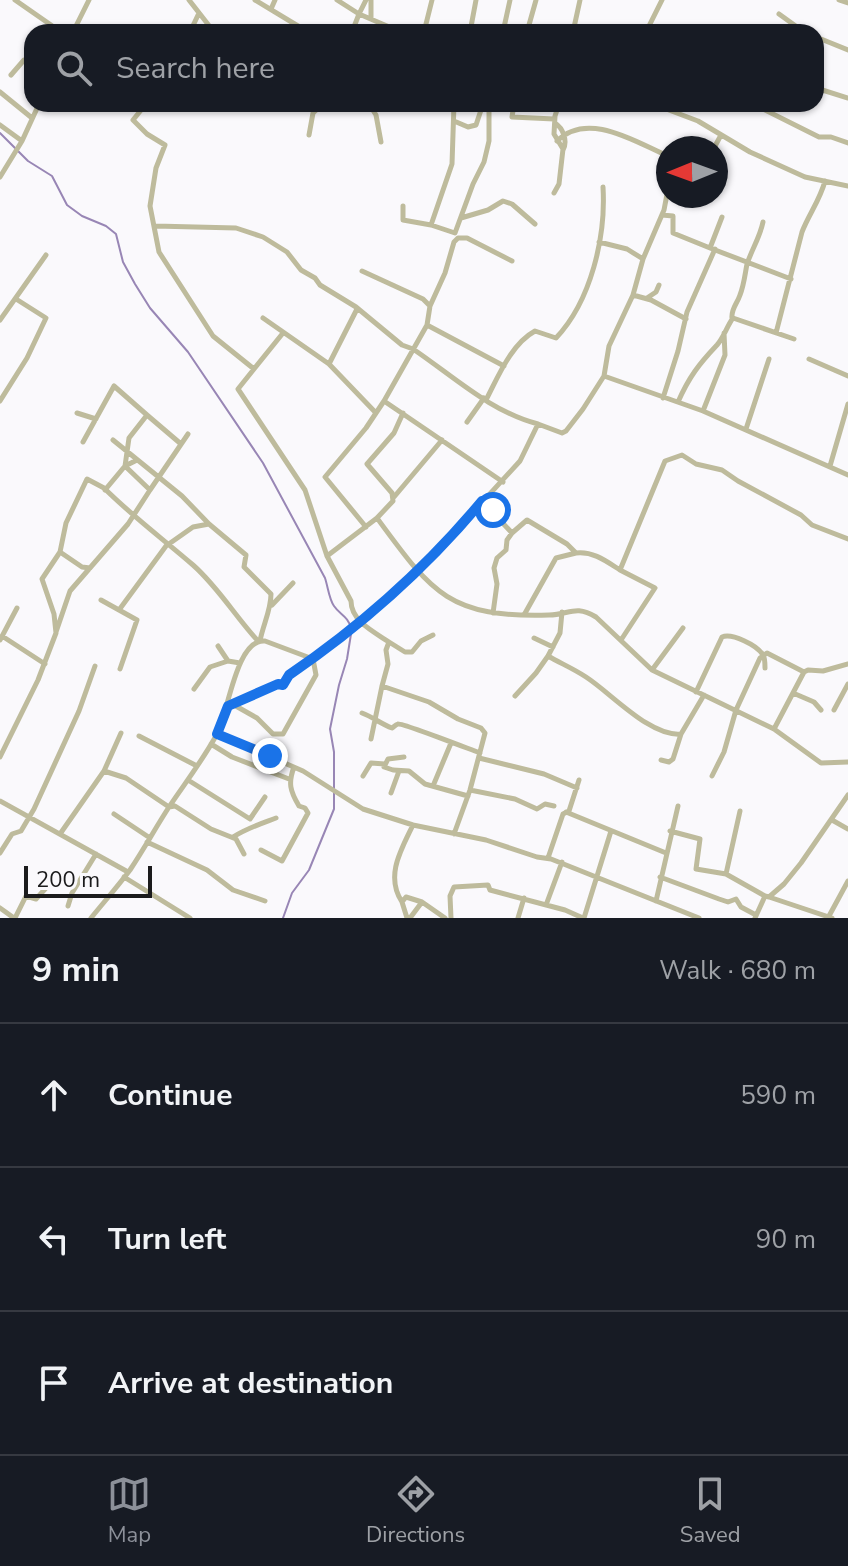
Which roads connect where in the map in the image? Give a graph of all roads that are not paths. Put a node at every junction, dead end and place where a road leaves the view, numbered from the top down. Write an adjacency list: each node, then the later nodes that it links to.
1 (15, 0): 21 (street)
2 (89, 0): 22 (street)
3 (255, 0): 16 (street)
4 (275, 0): 16 (street)
5 (337, 0): 18 (street)
6 (368, 0): 18 (street); 20 (street)
7 (432, 0): 28 (street)
8 (476, 0): 29 (street)
9 (510, 0): 30 (street)
10 (536, 0): 31 (street)
11 (580, 0): 32 (street)
12 (662, 0): 33 (street)
13 (839, 0): 15 (street)
14 (188, 1): 17 (street)
15 (848, 3)
16 (271, 9): 25 (street)
17 (199, 13): 23 (street); 24 (street)
18 (359, 14): 20 (street); 26 (street)
19 (779, 14): 34 (street)
20 (371, 19): 27 (street)
21 (50, 24)
22 (77, 24)
23 (194, 24)
24 (208, 24)
25 (295, 24)
26 (355, 24)
27 (382, 24)
28 (426, 24)
29 (472, 24)
30 (505, 24)
31 (529, 24)
32 (575, 24)
33 (650, 24)
34 (793, 24)
35 (824, 40): 36 (street)
36 (848, 50)
37 (24, 60): 38 (street)
38 (11, 75)
39 (824, 90): 41 (street)
40 (0, 92): 42 (street)
41 (848, 98)
42 (24, 112)
43 (25, 112): 55 (street)
44 (35, 112): 55 (street)
45 (140, 112): 83 (street)
46 (314, 112): 61 (street)
47 (374, 112): 66 (street)
48 (454, 112): 56 (street)
49 (483, 112): 58 (street)
50 (487, 112): 60 (street)
51 (513, 112): 57 (street)
52 (557, 112): 57 (street)
53 (674, 112): 63 (street)
54 (769, 112): 67 (street)
55 (32, 118): 64 (street)
56 (454, 121): 58 (street); 82 (street)
57 (555, 121): 62 (street); 65 (street)
58 (477, 124): 60 (street)
59 (0, 125): 64 (street)
60 (490, 126): 79 (street)
61 (309, 135)
62 (563, 135): 65 (street); 68 (street); 69 (street)
63 (721, 135): 71 (street)
64 (22, 141): 70 (street)
65 (557, 141): 69 (street)
66 (381, 142)
67 (848, 143)
68 (656, 150)
69 (563, 151): 74 (street)
70 (0, 177)
71 (825, 181): 72 (street); 92 (street)
72 (848, 186)
73 (603, 187): 85 (street)
74 (554, 193)
75 (403, 206): 82 (street)
76 (664, 208): 77 (street)
77 (662, 215): 86 (street); 88 (street)
78 (722, 217): 86 (street)
79 (461, 218): 81 (street); 84 (street)
80 (763, 222): 90 (street)
81 (535, 224)
82 (431, 225): 84 (street)
83 (155, 226): 98 (street); 113 (street)
84 (457, 236): 89 (street); 97 (street)
85 (599, 242): 88 (street); 112 (street)
86 (712, 248): 90 (street); 101 (street)
87 (46, 255): 95 (street)
88 (643, 259): 94 (street)
89 (512, 261)
90 (748, 262): 92 (street); 100 (street)
91 (362, 271): 97 (street)
92 (791, 279): 106 (street)
93 (659, 285): 96 (street)
94 (633, 295): 96 (street); 114 (street)
95 (16, 299): 102 (street); 118 (street)
96 (646, 299): 101 (street)
97 (430, 306): 103 (street)
98 (357, 309): 108 (street); 111 (street)
99 (263, 318): 105 (street)
100 (732, 318): 104 (street); 106 (street)
101 (686, 319): 116 (street)
102 (0, 320)
103 (427, 325): 108 (street); 112 (street)
104 (724, 332): 120 (street); 122 (street)
105 (283, 333): 111 (street); 113 (street)
106 (776, 333): 107 (street)
107 (794, 339)
108 (413, 349): 117 (street); 119 (street)
109 (769, 359): 130 (street)
110 (809, 359): 115 (street)
111 (329, 364): 124 (street)
112 (504, 366): 117 (street)
113 (254, 369): 156 (street)
114 (604, 376): 116 (street); 129 (street)
115 (848, 376)
116 (663, 398): 120 (street)
117 (484, 400): 128 (street); 129 (street)
118 (0, 401)
119 (384, 401): 124 (street); 125 (street)
120 (678, 402): 122 (street)
121 (848, 404): 139 (street)
122 (703, 411): 130 (street)
123 (77, 413): 127 (street)
124 (376, 413): 150 (street)
125 (403, 413): 133 (street); 145 (street)
126 (147, 415): 127 (street); 135 (street); 136 (street)
127 (96, 419): 134 (street)
128 (467, 422)
129 (538, 424): 142 (street)
130 (746, 429): 139 (street)
131 (188, 434): 135 (street)
132 (113, 440): 136 (street)
133 (442, 440): 142 (street); 145 (street)
134 (83, 442)
135 (181, 444): 141 (street)
136 (127, 450): 137 (street); 138 (street)
137 (137, 460): 138 (street); 141 (street)
138 (125, 466): 143 (street); 144 (street)
139 (830, 466): 140 (street)
140 (848, 475)
141 (159, 479): 144 (street); 149 (street)
142 (503, 482): 146 (street)
143 (105, 490): 147 (street); 154 (street)
144 (150, 490): 147 (street)
145 (394, 497): 148 (street)
146 (482, 501): 151 (street); 160 (street)
147 (134, 515): 153 (street); 158 (street)
148 (377, 518): 150 (street); 160 (street)
149 (209, 524): 153 (street); 164 (street)
150 (366, 527): 156 (street)
151 (512, 533): 155 (street); 168 (street)
152 (848, 539): 159 (street)
153 (167, 545): 166 (street); 177 (street)
154 (60, 552): 157 (street); 172 (street)
155 (576, 553): 159 (street); 169 (street)
156 (327, 556): 170 (street)
157 (82, 567): 158 (street); 161 (street)
158 (90, 568): 161 (street)
159 (620, 570): 176 (street)
160 (417, 572): 168 (street); 170 (street)
161 (84, 574): 172 (street)
162 (293, 583): 164 (street)
163 (101, 600): 166 (street)
164 (271, 606): 177 (street)
165 (17, 608): 174 (street)
166 (119, 610): 190 (street)
167 (562, 612): 169 (street); 176 (street); 180 (street)
168 (493, 613): 169 (street)
169 (524, 615)
170 (362, 623): 178 (street); 183 (street)
171 (683, 628): 191 (street)
172 (56, 633): 186 (street)
173 (433, 635): 178 (street)
174 (1, 638): 186 (street)
175 (534, 638): 180 (street)
176 (621, 640): 191 (street)
177 (259, 641): 183 (street); 185 (street)
178 (389, 642): 194 (street)
179 (218, 646): 184 (street)
180 (553, 647): 181 (street)
181 (548, 656): 199 (street); 209 (street)
182 (763, 656): 189 (street); 192 (street); 196 (street); 201 (street)
183 (313, 659): 200 (street); 200 (street)
184 (228, 661): 185 (street); 195 (street)
185 (240, 663): 200 (street)
186 (45, 664): 215 (street)
187 (848, 664): 192 (street)
188 (95, 666): 242 (street)
189 (765, 668)
190 (120, 669)
191 (652, 670): 196 (street)
192 (804, 672): 197 (street)
193 (848, 684): 203 (street)
194 (382, 686): 205 (street); 214 (street)
195 (194, 689)
196 (696, 692): 198 (street)
197 (793, 693): 202 (street); 206 (street)
198 (704, 695): 201 (street); 209 (street)
199 (515, 696)
200 (231, 706): 208 (street)
201 (736, 710): 206 (street); 225 (street)
202 (821, 710)
203 (834, 710)
204 (362, 713): 205 (street)
205 (376, 719): 211 (street); 212 (street)
206 (774, 729): 218 (street)
207 (121, 733): 222 (street)
208 (217, 734): 213 (street); 221 (street)
209 (681, 734): 217 (street)
210 (139, 736): 220 (street)
211 (371, 739)
212 (451, 743): 214 (street); 229 (street)
213 (211, 744): 220 (street); 226 (street)
214 (480, 755): 230 (street); 232 (street)
215 (0, 757)
216 (404, 757): 219 (street)
217 (661, 760)
218 (848, 762)
219 (385, 764): 223 (street); 224 (street)
220 (197, 766): 227 (street)
221 (294, 767): 226 (street); 245 (street)
222 (104, 771): 238 (street); 249 (street)
223 (399, 771): 229 (street); 231 (street)
224 (363, 776)
225 (712, 776)
226 (289, 779): 253 (street)
227 (188, 780): 234 (street); 238 (street)
228 (579, 780): 230 (street)
229 (433, 786): 232 (street)
230 (577, 788): 240 (street)
231 (391, 793)
232 (469, 793): 236 (street); 250 (street)
233 (848, 795): 244 (street)
234 (265, 797)
235 (0, 801): 242 (street)
236 (554, 806)
237 (678, 806): 248 (street)
238 (169, 807): 251 (street); 252 (street)
239 (740, 811): 261 (street)
240 (566, 812): 247 (street); 258 (street)
241 (114, 814): 252 (street)
242 (30, 816): 249 (street); 254 (street)
243 (276, 818): 251 (street)
244 (832, 820): 246 (street); 266 (street)
245 (413, 825): 250 (street); 270 (street)
246 (848, 829)
247 (611, 831): 255 (street); 262 (street)
248 (670, 831): 255 (street); 261 (street)
249 (60, 834): 256 (street)
250 (454, 834): 258 (street)
251 (232, 837): 257 (street)
252 (149, 840): 260 (street); 268 (street)
253 (261, 850)
254 (0, 853)
255 (666, 853): 263 (street)
256 (96, 854): 260 (street); 273 (street)
257 (244, 854)
258 (548, 858): 259 (street)
259 (562, 862): 262 (street); 272 (street)
260 (126, 874): 277 (street); 280 (street)
261 (726, 874): 266 (street)
262 (598, 876): 269 (street); 286 (street)
263 (660, 877): 269 (street); 276 (street)
264 (848, 881): 278 (street)
265 (46, 888): 279 (street)
266 (767, 896): 276 (street); 278 (street)
267 (524, 898): 272 (street); 283 (street); 284 (street)
268 (265, 901)
269 (656, 901): 287 (street)
270 (402, 902): 271 (street); 281 (street)
271 (422, 902): 281 (street); 282 (street)
272 (546, 905): 275 (street)
273 (68, 906)
274 (0, 909): 279 (street)
275 (565, 910): 285 (street); 286 (street)
276 (756, 916)
277 (186, 917)
278 (830, 917)
279 (14, 918)
280 (91, 918)
281 (409, 918)
282 (445, 918)
283 (451, 918)
284 (518, 918)
285 (562, 918)
286 (584, 918)
287 (699, 918)

